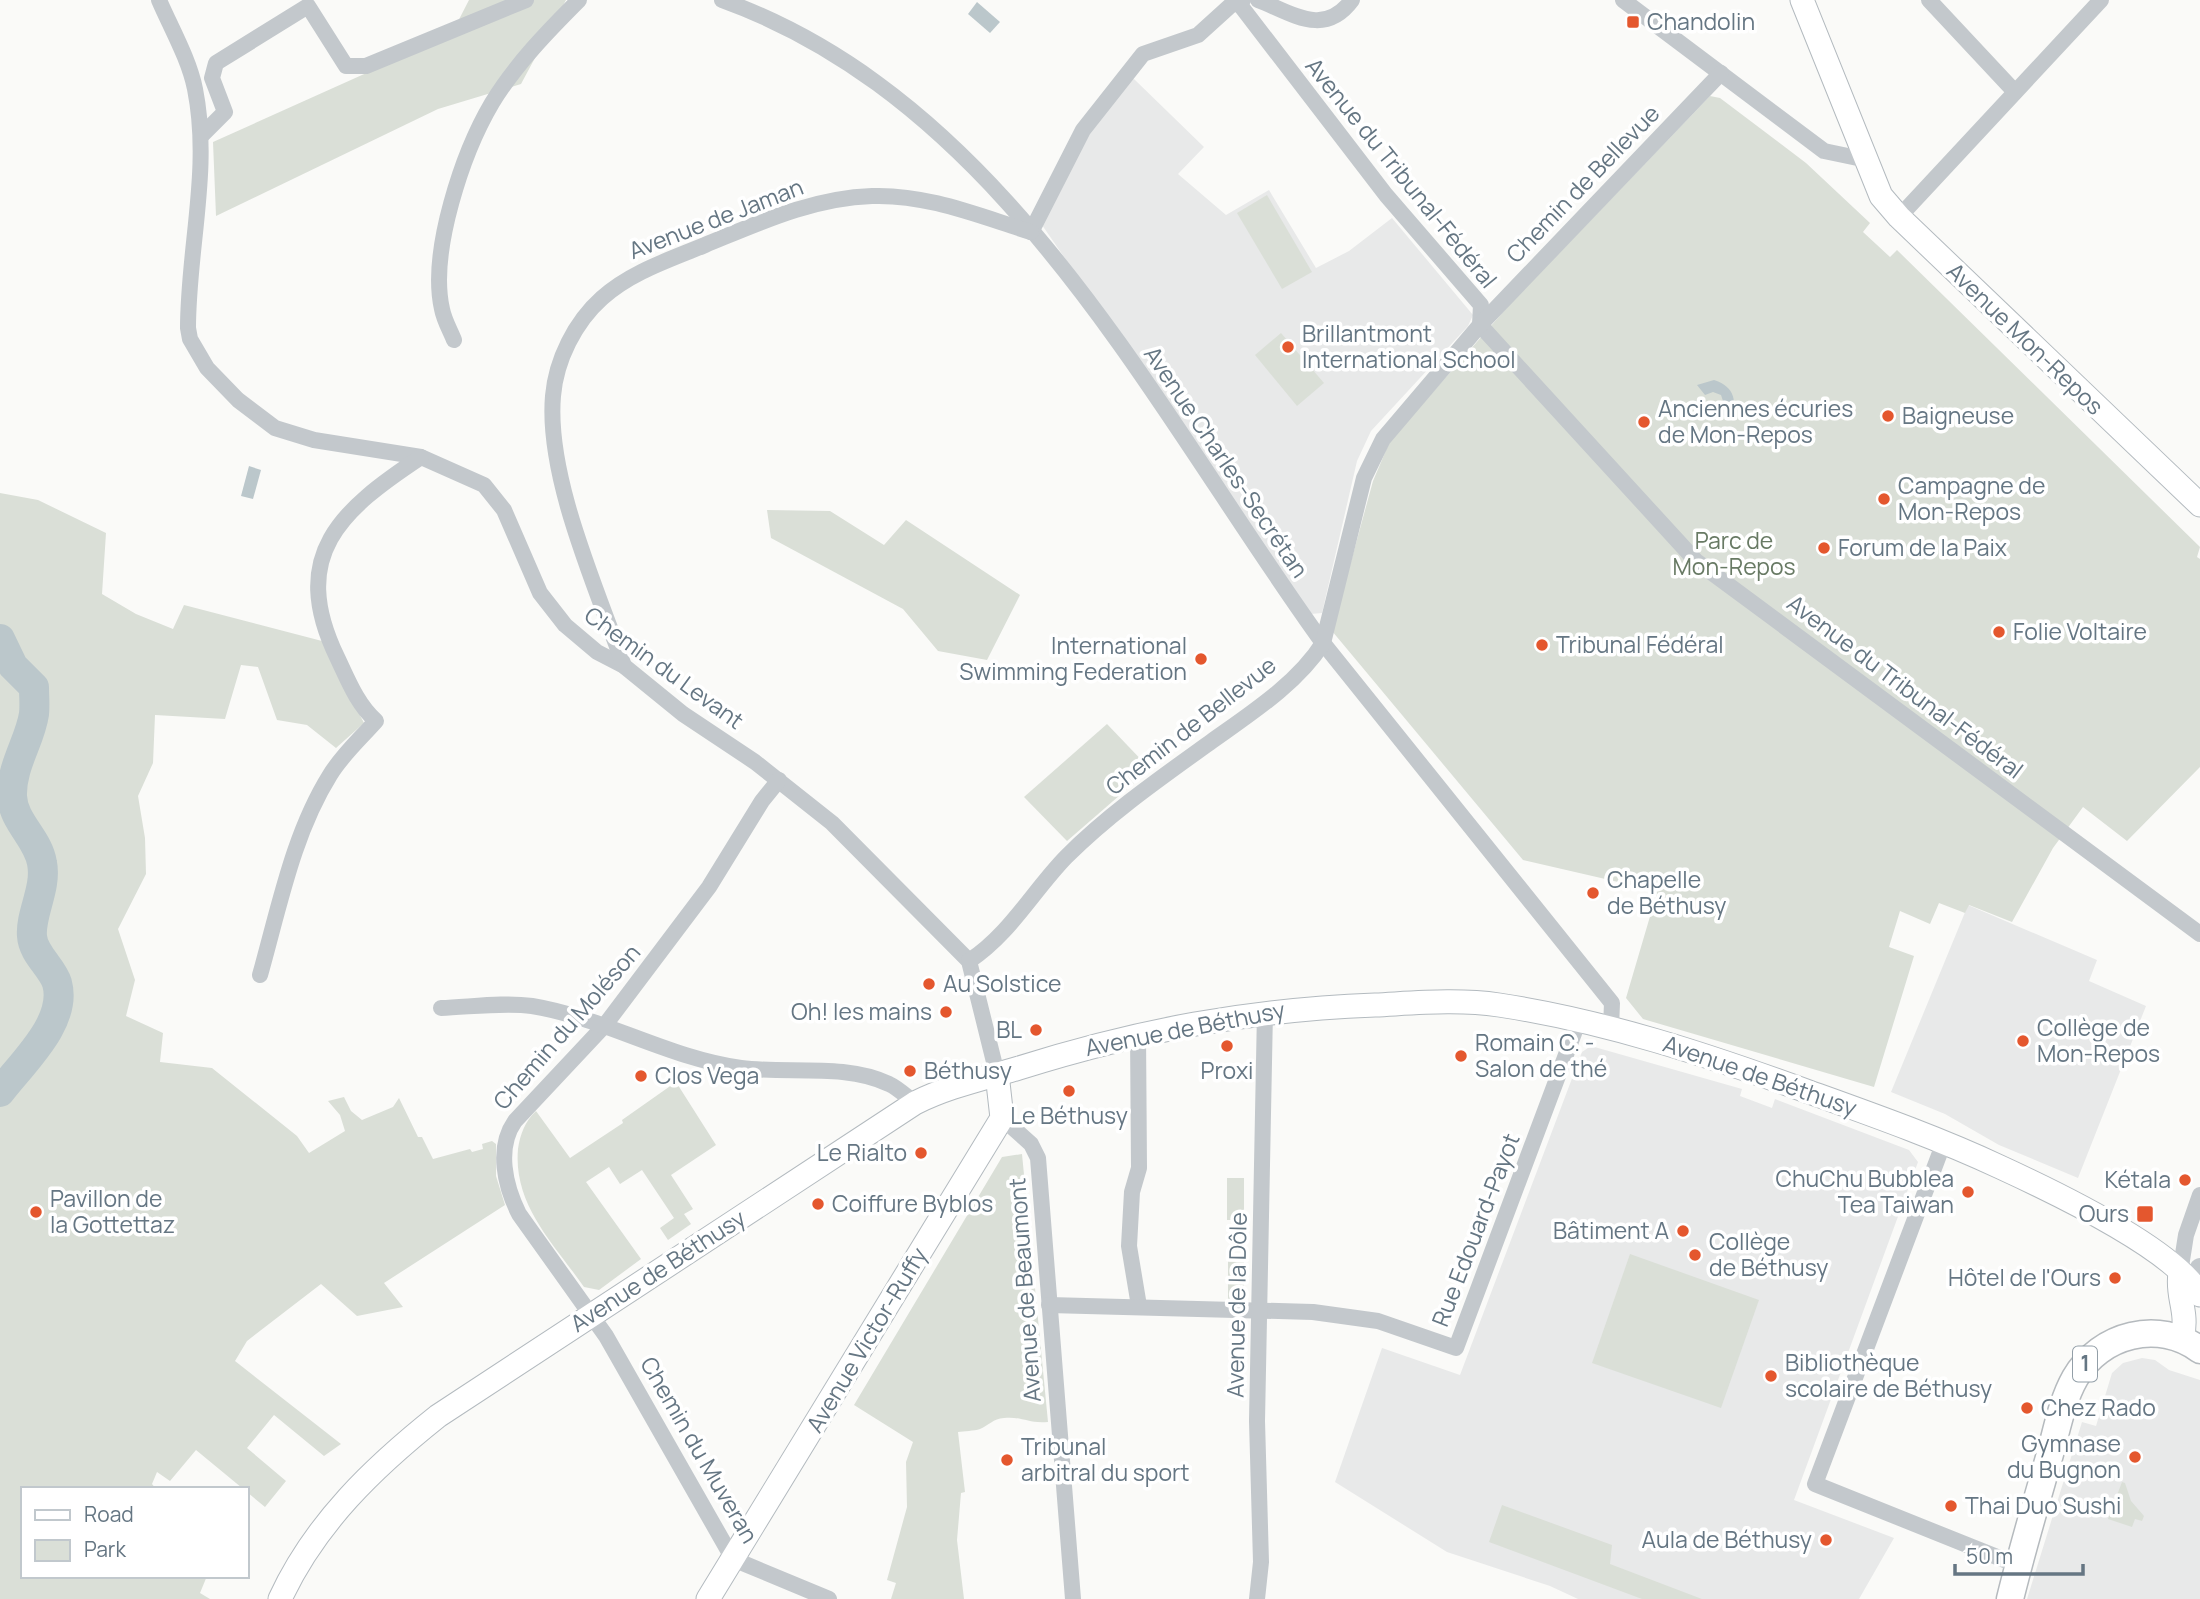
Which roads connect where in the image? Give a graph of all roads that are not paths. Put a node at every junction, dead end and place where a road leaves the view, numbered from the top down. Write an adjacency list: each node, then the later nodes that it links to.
1 (159, 0): 15 (street, Chemin du Levant)
2 (526, 0): 15 (street)
3 (579, 0): 20 (street)
4 (722, 0): 18 (street, Avenue Charles-Secrétan)
5 (1243, 0): 12 (street)
6 (1258, 0): 7 (street)
7 (1352, 0)
8 (1623, 0): 13 (street)
9 (1802, 0): 16 (street, Avenue Mon-Repos)
10 (1929, 0): 14 (street)
11 (2101, 0): 14 (street)
12 (1237, 1): 18 (street); 19 (street, Avenue du Tribunal-Fédéral)
13 (1721, 73): 16 (street); 19 (street, Chemin de Bellevue)
14 (2015, 92): 17 (street)
15 (202, 135): 21 (street, Chemin du Levant)
16 (1867, 160): 17 (street, Avenue Mon-Repos)
17 (1899, 217): 22 (street, Avenue Mon-Repos)
18 (1031, 232): 23 (street, Avenue Charles-Secrétan); 24 (street, Avenue de Jaman)
19 (1480, 324): 23 (street, Chemin de Bellevue); 26 (street, Avenue du Tribunal-Fédéral)
20 (454, 340)
21 (421, 457): 24 (street, Chemin du Levant); 28 (street)
22 (2200, 505)
23 (1323, 643): 27 (street, Chemin de Bellevue); 33 (street, Avenue Charles-Secrétan)
24 (624, 666): 25 (street, Chemin du Levant)
25 (779, 780): 27 (street, Chemin du Levant); 32 (street, Chemin du Moléson)
26 (2200, 934)
27 (969, 961): 35 (street)
28 (260, 975)
29 (441, 1008): 32 (street)
30 (1265, 1011): 31 (street, Avenue de Béthusy); 34 (street, Avenue de Béthusy); 44 (street, Avenue de la Dôle)
31 (1579, 1020): 33 (street, Avenue de Béthusy); 44 (street, Rue Edouard-Payot)
32 (605, 1025): 36 (street); 45 (street, Chemin du Moléson)
33 (1611, 1028): 38 (street, Avenue de Béthusy)
34 (1139, 1033): 35 (street, Avenue de Béthusy); 43 (street)
35 (997, 1074): 36 (street, Avenue de Béthusy); 37 (street)
36 (915, 1102): 45 (street, Avenue de Béthusy)
37 (1002, 1118): 42 (street, Avenue de Beaumont); 47 (street, Avenue Victor-Ruffy)
38 (1944, 1142): 40 (street, Avenue de Béthusy); 48 (street)
39 (2200, 1195): 40 (street)
40 (2193, 1269): 41 (street, Avenue de Béthusy); 46 (street)
41 (2200, 1296)
42 (1049, 1305): 43 (street); 52 (street, Avenue de Beaumont)
43 (1139, 1306): 44 (street)
44 (1261, 1309): 53 (street, Avenue de la Dôle)
45 (589, 1316): 47 (street, Chemin du Muveran); 49 (street, Avenue de Béthusy)
46 (2180, 1341): 48 (main road, 1)
47 (733, 1559): 50 (street, Avenue Victor-Ruffy); 51 (street, Chemin du Muveran)
48 (2017, 1565): 54 (main road, 1)
49 (280, 1599)
50 (708, 1599)
51 (829, 1599)
52 (1073, 1599)
53 (1258, 1599)
54 (2010, 1599)

